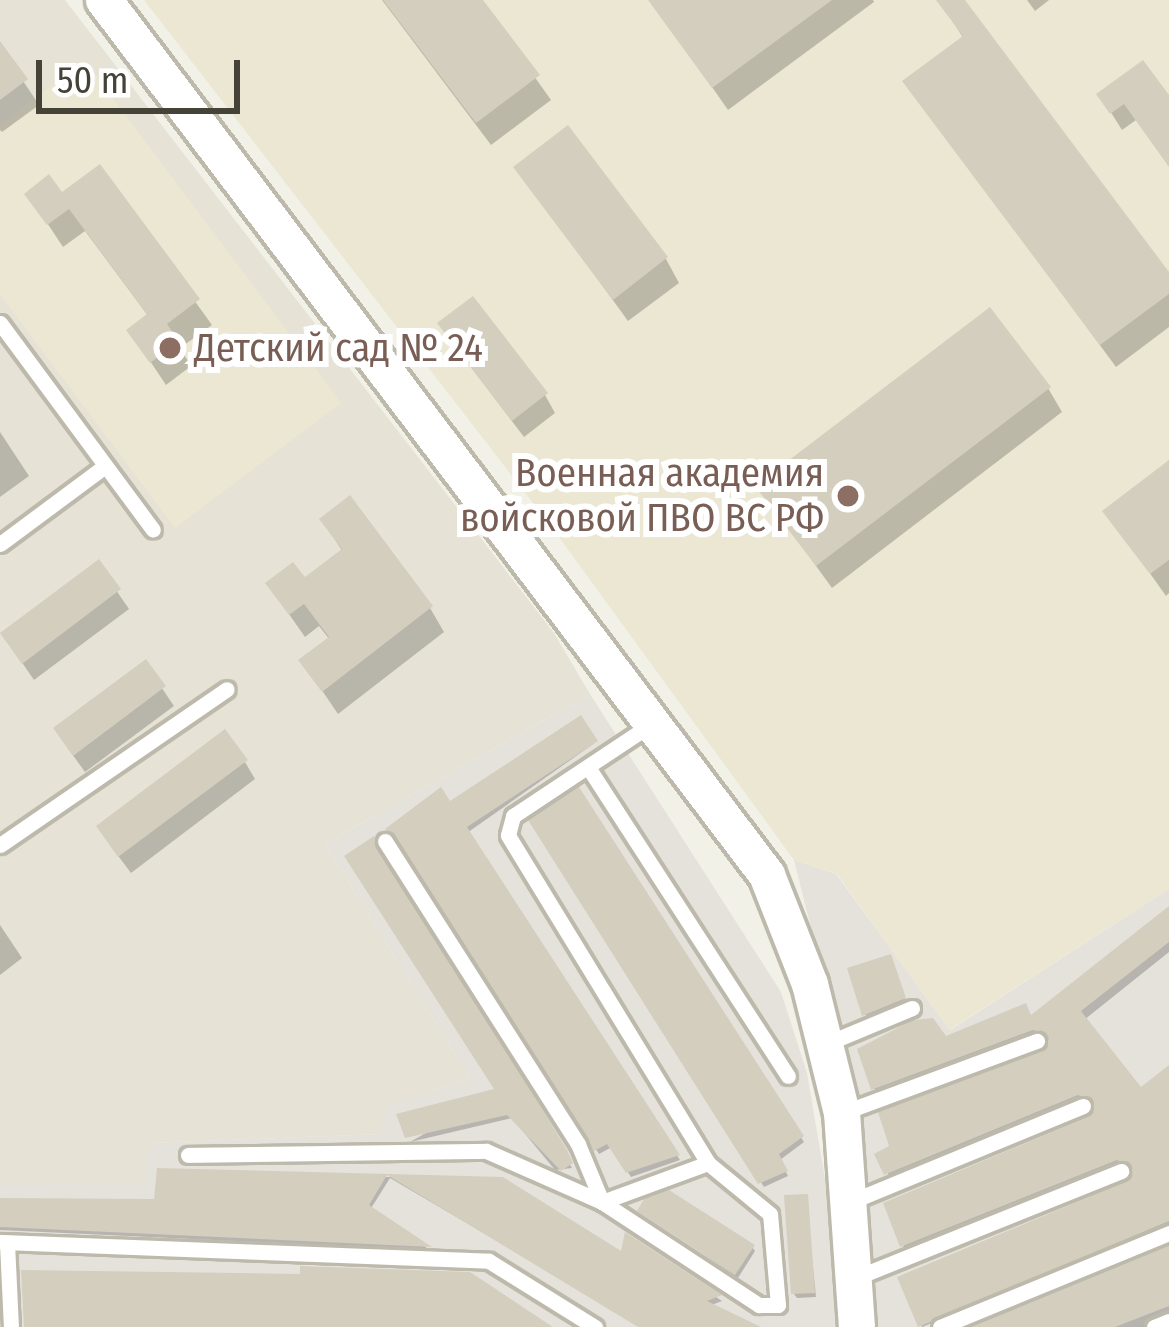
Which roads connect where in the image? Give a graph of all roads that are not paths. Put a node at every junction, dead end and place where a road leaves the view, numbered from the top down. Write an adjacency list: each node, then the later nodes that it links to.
1 (104, 0): 7 (street)
2 (0, 323): 3 (lane)
3 (105, 466): 4 (lane); 5 (lane)
4 (153, 530)
5 (0, 544)
6 (227, 689): 10 (lane)
7 (654, 722): 8 (lane); 13 (street)
8 (588, 766): 14 (lane); 18 (lane)
9 (385, 841): 20 (lane)
10 (0, 845)
11 (912, 1008): 13 (lane)
12 (1037, 1041): 16 (lane)
13 (825, 1044): 16 (street)
14 (788, 1076)
15 (1084, 1106): 21 (lane)
16 (842, 1113): 21 (street)
17 (188, 1155): 20 (lane)
18 (708, 1162): 20 (lane); 20 (lane)
19 (1121, 1171): 24 (lane)
20 (602, 1202)
21 (850, 1202): 24 (street)
22 (1169, 1233): 29 (lane)
23 (4, 1242): 26 (lane); 27 (lane)
24 (855, 1278): 28 (street)
25 (1169, 1321): 30 (lane)
26 (10, 1327)
27 (595, 1327)
28 (857, 1327)
29 (940, 1327)
30 (1154, 1327)

